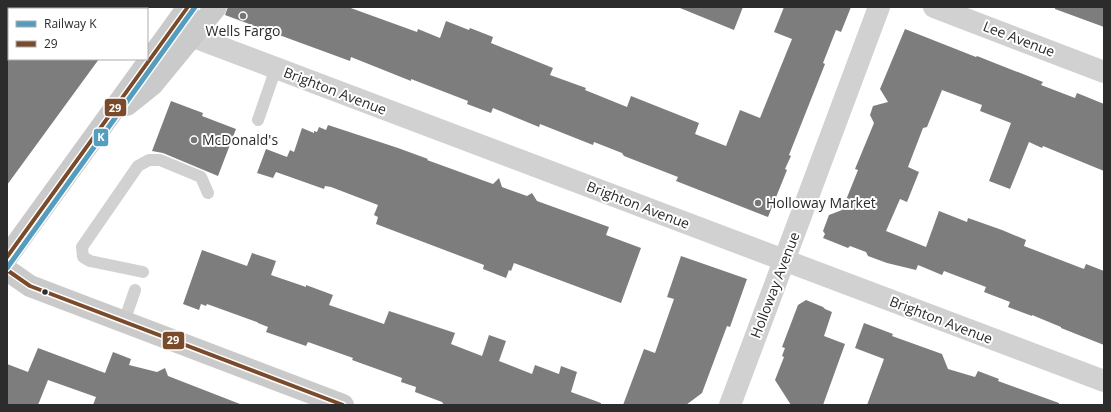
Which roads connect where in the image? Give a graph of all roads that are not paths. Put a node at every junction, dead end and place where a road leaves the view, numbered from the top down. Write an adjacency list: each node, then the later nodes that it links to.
1 (188, 7): 5 (main road)
2 (216, 7): 6 (main road)
3 (879, 7): 15 (street, Holloway Avenue)
4 (934, 7): 10 (street, Lee Avenue)
5 (172, 29): 6 (street, Brighton Avenue); 7 (main road)
6 (192, 37): 9 (street, Brighton Avenue); 12 (main road)
7 (149, 58)
8 (148, 60): 12 (main road)
9 (276, 68): 11 (lane); 15 (street, Brighton Avenue)
10 (1104, 72)
11 (258, 120)
12 (105, 122): 14 (main road)
13 (208, 193): 17 (lane)
14 (7, 258)
15 (785, 260): 20 (street, Brighton Avenue); 22 (street, Holloway Avenue)
16 (7, 270): 19 (main road)
17 (143, 272)
18 (136, 290): 19 (lane)
19 (124, 322): 21 (main road)
20 (1104, 382)
21 (344, 405)
22 (730, 405)

